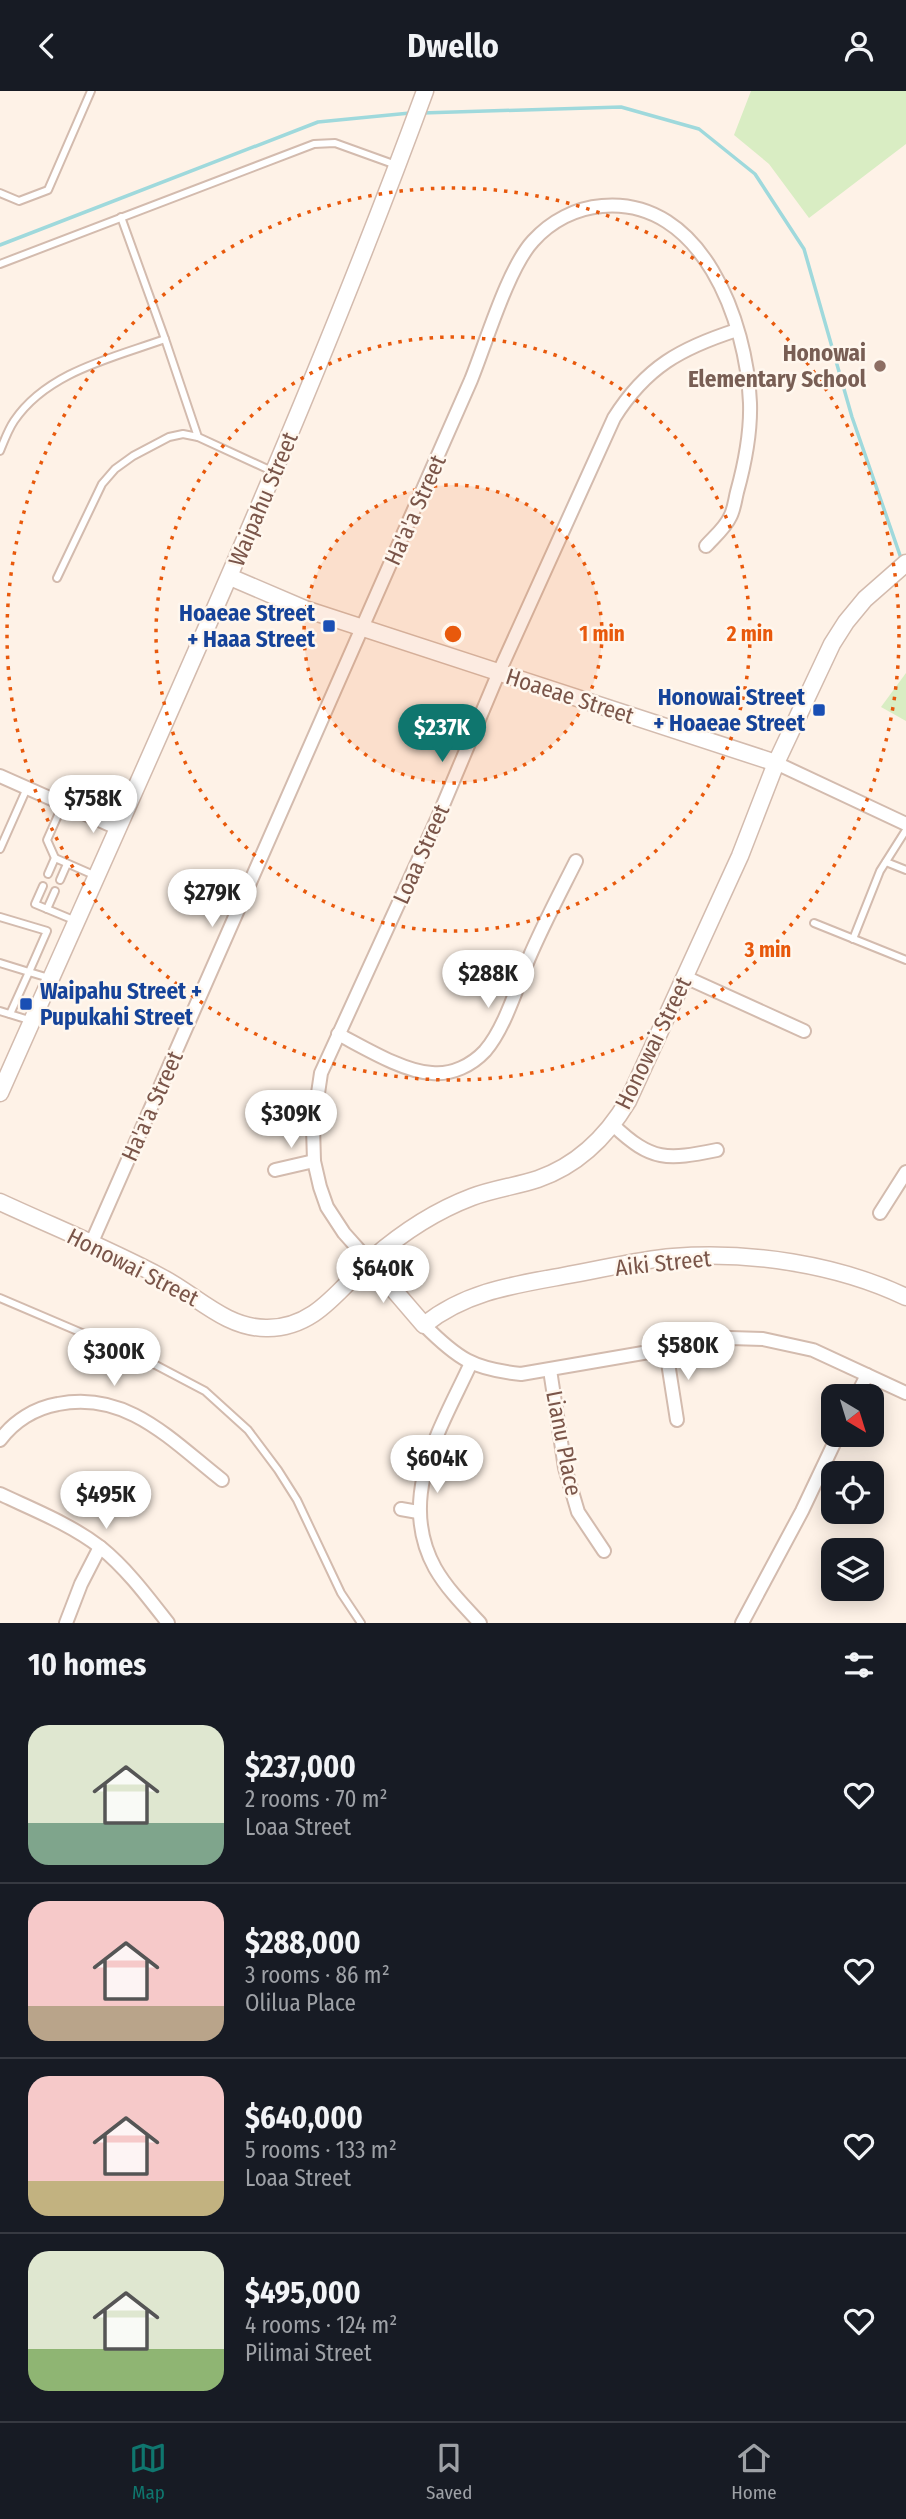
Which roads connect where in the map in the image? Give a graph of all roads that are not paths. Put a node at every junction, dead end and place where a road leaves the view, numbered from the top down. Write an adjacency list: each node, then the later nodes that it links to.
1 (91, 91): 4 (lane)
2 (425, 91): 3 (street, Waipahu Street)
3 (389, 162): 5 (lane); 11 (street, Waipahu Street)
4 (0, 193)
5 (121, 217): 6 (lane); 8 (lane)
6 (0, 264)
7 (737, 330): 12 (street, Ha'a'a Street); 16 (street, Ha'a'a Street); 17 (street, Loaa Street)
8 (166, 339): 9 (lane); 10 (lane)
9 (198, 437): 11 (lane); 15 (lane)
10 (0, 451)
11 (274, 472): 14 (street, Waipahu Street)
12 (706, 546)
13 (906, 563): 18 (street, Honowai Street)
14 (230, 577): 16 (street, Hoaeae Street); 23 (street, Waipahu Street)
15 (57, 578)
16 (363, 628): 17 (street, Hoaeae Street); 59 (street, Ha'a'a Street)
17 (499, 672): 18 (street, Hoaeae Street); 50 (street, Loaa Street)
18 (776, 764): 22 (street, Hoaeae Street); 44 (street, Honowai Street)
19 (0, 776): 20 (street)
20 (27, 788): 21 (street); 25 (lane)
21 (63, 804): 23 (street); 26 (lane)
22 (906, 824)
23 (117, 828): 32 (street, Waipahu Street)
24 (906, 830): 28 (lane)
25 (0, 849)
26 (55, 858): 29 (lane); 31 (lane)
27 (576, 861): 50 (street)
28 (886, 862): 30 (lane); 40 (lane)
29 (67, 864): 32 (lane); 33 (lane)
30 (906, 870)
31 (48, 874)
32 (96, 876): 38 (street, Waipahu Street)
33 (60, 880)
34 (43, 886): 36 (lane)
35 (55, 891): 36 (lane)
36 (47, 909): 38 (lane)
37 (0, 917): 43 (lane)
38 (76, 921): 45 (street, Waipahu Street)
39 (814, 923): 40 (lane)
40 (853, 939): 41 (lane)
41 (906, 960)
42 (0, 963): 43 (lane)
43 (29, 972): 45 (lane); 47 (lane)
44 (685, 977): 49 (street); 52 (street, Honowai Street)
45 (50, 979): 48 (street, Waipahu Street)
46 (0, 1011): 47 (lane)
47 (10, 1014): 48 (lane)
48 (32, 1021): 51 (street, Waipahu Street)
49 (804, 1031)
50 (338, 1034): 54 (street, Loaa Street)
51 (0, 1093)
52 (613, 1125): 53 (street); 60 (street, Honowai Street)
53 (717, 1150)
54 (314, 1161): 55 (street); 60 (street, Loaa Street)
55 (275, 1170)
56 (904, 1181): 58 (street)
57 (0, 1202): 59 (street, Honowai Street)
58 (880, 1213)
59 (91, 1244): 60 (street, Honowai Street)
60 (369, 1261): 63 (street, Loaa Street)
61 (906, 1297): 63 (street, Aiki Street)
62 (0, 1298): 81 (lane)
63 (425, 1325): 65 (street, Loaa Street)
64 (666, 1350): 66 (street, Loaa Street); 67 (street, Loaa Street); 70 (street)
65 (471, 1363): 66 (street, Loaa Street); 76 (street)
66 (550, 1370): 78 (street, Lianu Place)
67 (867, 1374): 68 (street); 69 (street, Loaa Street)
68 (862, 1384)
69 (906, 1392)
70 (677, 1420)
71 (0, 1440): 73 (street)
72 (832, 1447): 83 (street)
73 (222, 1480)
74 (0, 1495): 77 (street)
75 (401, 1509): 76 (street)
76 (418, 1512): 82 (street)
77 (100, 1547): 79 (street); 80 (street)
78 (604, 1551)
79 (66, 1623)
80 (168, 1623)
81 (362, 1623)
82 (480, 1623)
83 (742, 1623)

